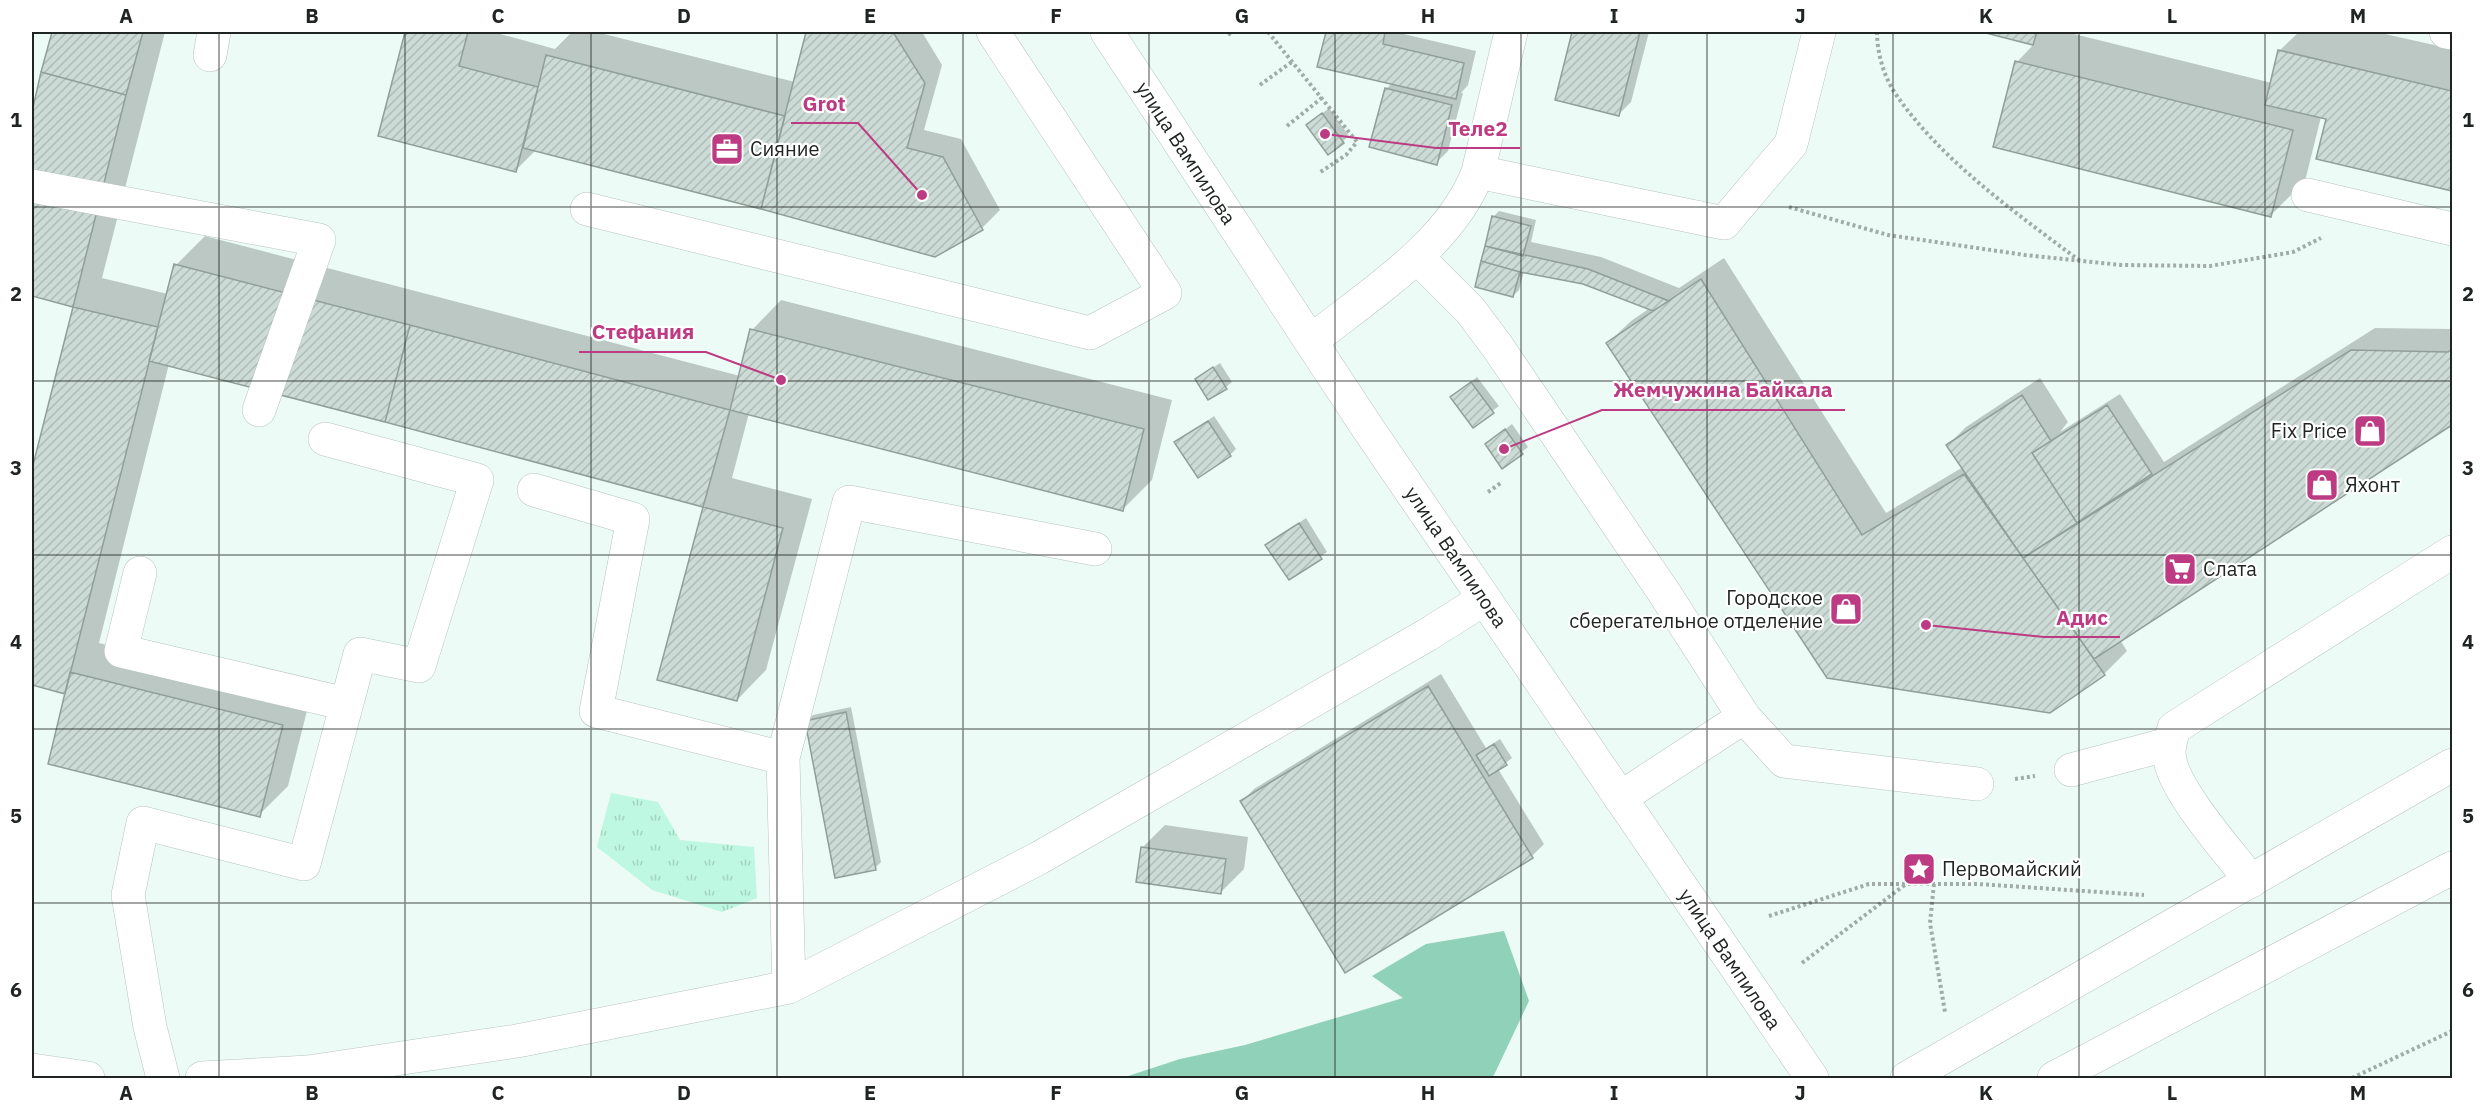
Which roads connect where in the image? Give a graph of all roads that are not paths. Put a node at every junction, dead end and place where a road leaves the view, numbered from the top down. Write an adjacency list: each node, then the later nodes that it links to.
1 (993, 32): 10 (street)
2 (1107, 32): 13 (street, улица Вампилова)
3 (1511, 32): 7 (street)
4 (1819, 32): 7 (street)
5 (2446, 32): 6 (street)
6 (2452, 33)
7 (1478, 172): 12 (street)
8 (32, 186): 14 (street)
9 (2308, 195): 11 (street)
10 (587, 209)
11 (2452, 229)
12 (1417, 257): 13 (street); 22 (street)
13 (1311, 340): 20 (street, улица Вампилова)
14 (259, 410)
15 (325, 440): 21 (street)
16 (534, 490): 24 (street)
17 (1095, 549): 24 (street)
18 (2452, 552): 23 (street)
19 (140, 573): 21 (street)
20 (1484, 599): 28 (street, улица Вампилова); 31 (street)
21 (346, 704): 34 (street)
22 (1744, 717): 27 (street); 28 (street)
23 (2169, 744): 26 (street); 30 (street)
24 (783, 758): 31 (street)
25 (2452, 765): 30 (street)
26 (2071, 770)
27 (1977, 784)
28 (1620, 798): 36 (street, улица Вампилова)
29 (2452, 868): 38 (street)
30 (2251, 881): 37 (street)
31 (789, 987): 35 (street)
32 (32, 1070): 33 (street)
33 (88, 1078)
34 (163, 1078)
35 (202, 1078)
36 (1812, 1078)
37 (1907, 1078)
38 (2054, 1078)

